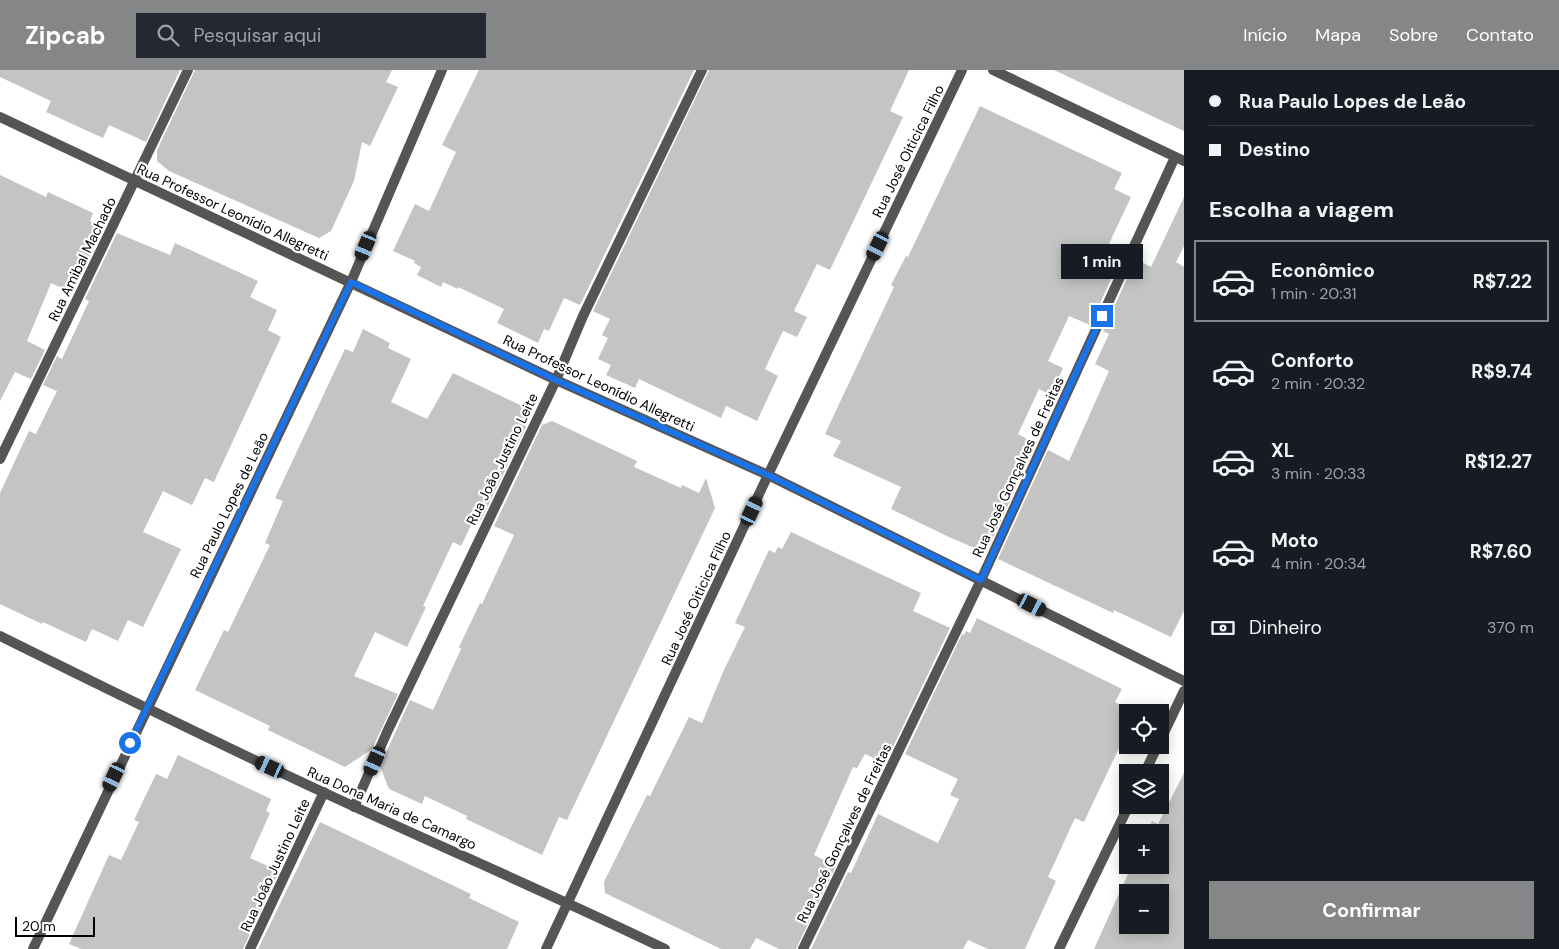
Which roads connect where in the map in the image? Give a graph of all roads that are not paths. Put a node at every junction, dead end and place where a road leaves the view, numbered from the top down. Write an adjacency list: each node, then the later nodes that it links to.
1 (188, 70): 8 (street, Rua Amibal Machado)
2 (442, 70): 9 (street, Rua Paulo Lopes de Leão)
3 (702, 70): 10 (street, Rua João Justino Leite)
4 (962, 70): 12 (street, Rua José Oiticica Filho)
5 (993, 70): 7 (street)
6 (0, 117): 8 (street, Rua Professor Leonídio Allegretti)
7 (1180, 159): 13 (street, Rua José Gonçalves de Freitas)
8 (135, 182): 9 (street, Rua Professor Leonídio Allegretti); 11 (street, Rua Amibal Machado)
9 (351, 282): 10 (street, Rua Professor Leonídio Allegretti); 17 (street, Rua Paulo Lopes de Leão)
10 (556, 380): 12 (street, Rua Professor Leonídio Allegretti); 20 (street, Rua João Justino Leite)
11 (0, 459)
12 (768, 475): 13 (street, Rua Professor Leonídio Allegretti); 22 (street, Rua José Oiticica Filho)
13 (981, 580): 15 (street, Rua Professor Leonídio Allegretti); 27 (street, Rua José Gonçalves de Freitas)
14 (0, 636): 17 (street, Rua Dona Maria de Camargo)
15 (1184, 681)
16 (1184, 691): 18 (street)
17 (147, 709): 19 (street, Rua Dona Maria de Camargo); 23 (street, Rua Paulo Lopes de Leão)
18 (1169, 722)
19 (324, 792): 20 (street, Rua Dona Maria de Camargo); 24 (street, Rua João Justino Leite)
20 (354, 807): 22 (street, Rua Dona Maria de Camargo)
21 (1125, 814): 28 (street)
22 (568, 902): 25 (street, Rua José Oiticica Filho); 26 (street, Rua Dona Maria de Camargo)
23 (32, 949)
24 (250, 949)
25 (546, 949)
26 (666, 949)
27 (804, 949)
28 (1060, 949)

